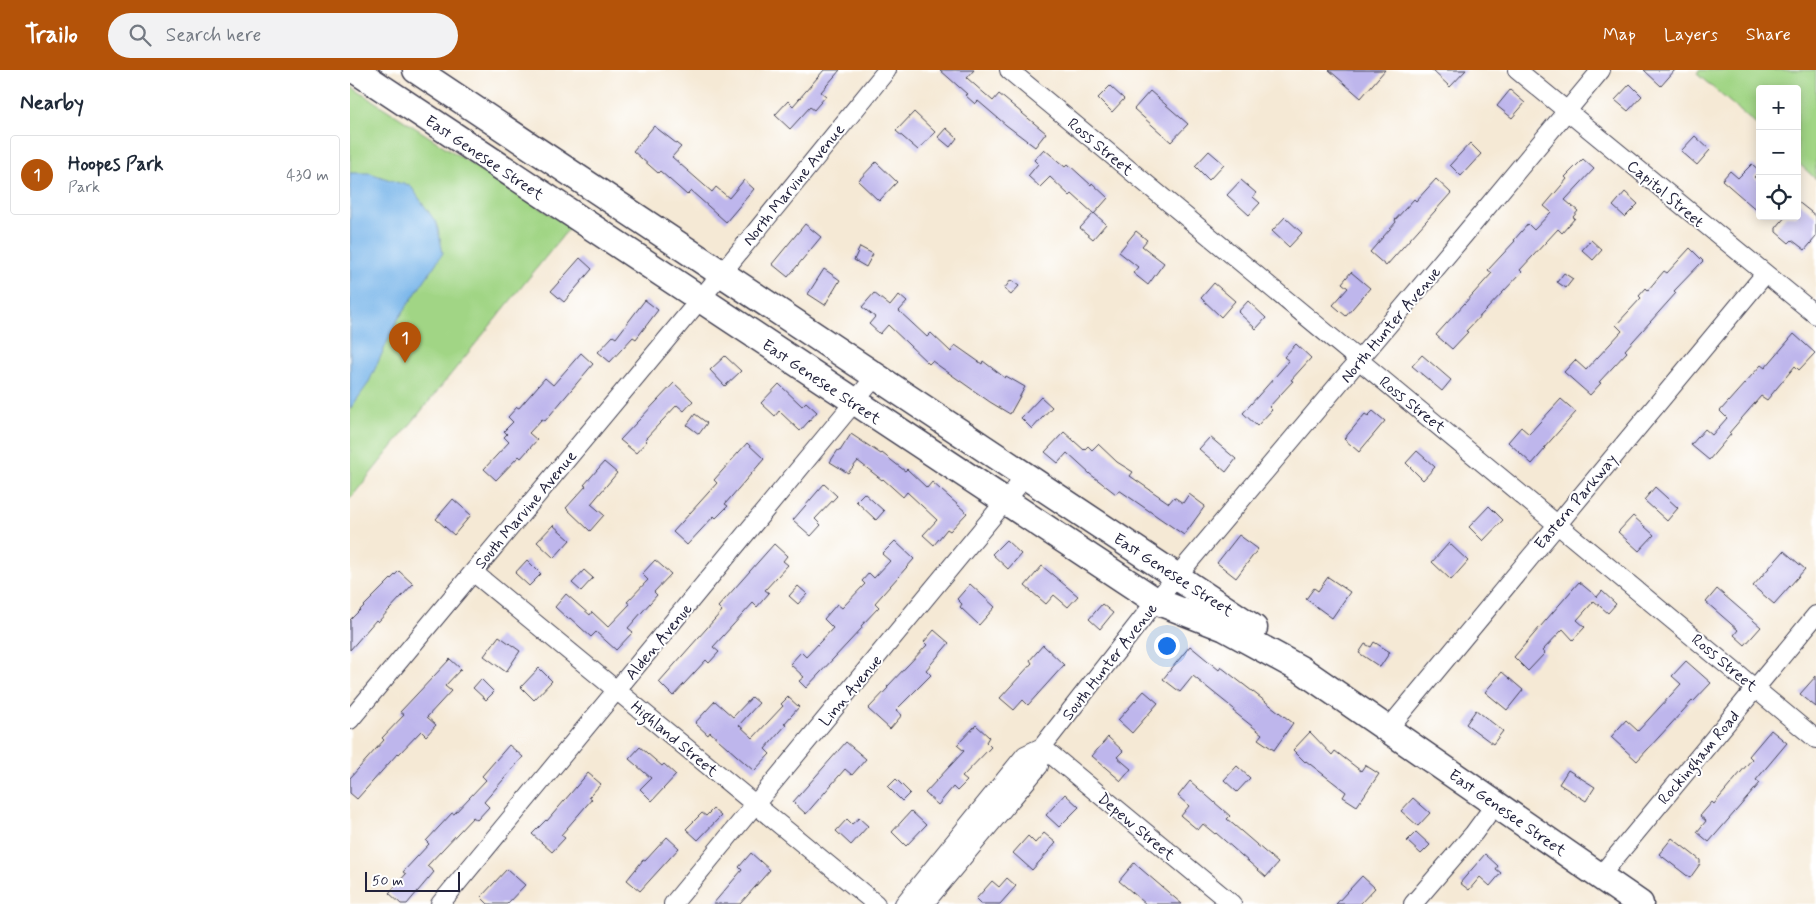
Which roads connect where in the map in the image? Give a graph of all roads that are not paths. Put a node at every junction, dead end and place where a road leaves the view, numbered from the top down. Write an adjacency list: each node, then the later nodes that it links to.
1 (355, 70): 10 (highway, East Genesee Street)
2 (416, 70): 8 (highway, East Genesee Street)
3 (886, 70): 8 (street, North Marvine Avenue)
4 (1009, 70): 12 (street, Ross Street)
5 (1517, 70): 7 (street, Capitol Street)
6 (1601, 70): 7 (street, North Hunter Avenue)
7 (1567, 111): 9 (street, Capitol Street); 12 (street, North Hunter Avenue)
8 (722, 273): 10 (street, North Marvine Avenue); 13 (highway, East Genesee Street)
9 (1764, 274): 11 (street, Capitol Street); 17 (street, Eastern Parkway)
10 (699, 299): 14 (highway, East Genesee Street); 18 (street, South Marvine Avenue)
11 (1816, 315)
12 (1359, 360): 17 (street, Ross Street); 19 (street, North Hunter Avenue)
13 (875, 377): 14 (street, Alden Avenue); 15 (highway, East Genesee Street)
14 (854, 402): 16 (highway, East Genesee Street); 24 (street, Alden Avenue)
15 (1026, 476): 16 (street, Linn Avenue); 19 (highway, East Genesee Street)
16 (1006, 502): 20 (highway, East Genesee Street); 30 (street, Linn Avenue)
17 (1557, 523): 23 (street, Ross Street); 26 (street, Eastern Parkway)
18 (473, 572): 24 (street, Highland Street); 25 (street, South Marvine Avenue)
19 (1176, 576): 20 (street, South Hunter Avenue); 22 (highway, East Genesee Street)
20 (1156, 601): 22 (highway, East Genesee Street); 28 (street, South Hunter Avenue)
21 (1816, 615): 23 (street, Rockingham Road)
22 (1302, 670): 26 (highway, East Genesee Street)
23 (1756, 688): 27 (street, Ross Street); 31 (street, Rockingham Road)
24 (617, 690): 30 (street, Highland Street); 32 (street, Alden Avenue)
25 (350, 720)
26 (1388, 729): 29 (highway, East Genesee Street)
27 (1816, 739)
28 (1042, 747): 35 (street, South Hunter Avenue); 36 (street, South Hunter Avenue); 37 (street, Depew Street)
29 (1496, 803): 31 (highway, East Genesee Street); 38 (street)
30 (756, 805): 33 (street, Linn Avenue); 34 (street, Highland Street)
31 (1600, 876): 39 (highway, East Genesee Street)
32 (440, 904)
33 (673, 904)
34 (876, 904)
35 (904, 904)
36 (924, 904)
37 (1232, 904)
38 (1413, 904)
39 (1640, 904)

